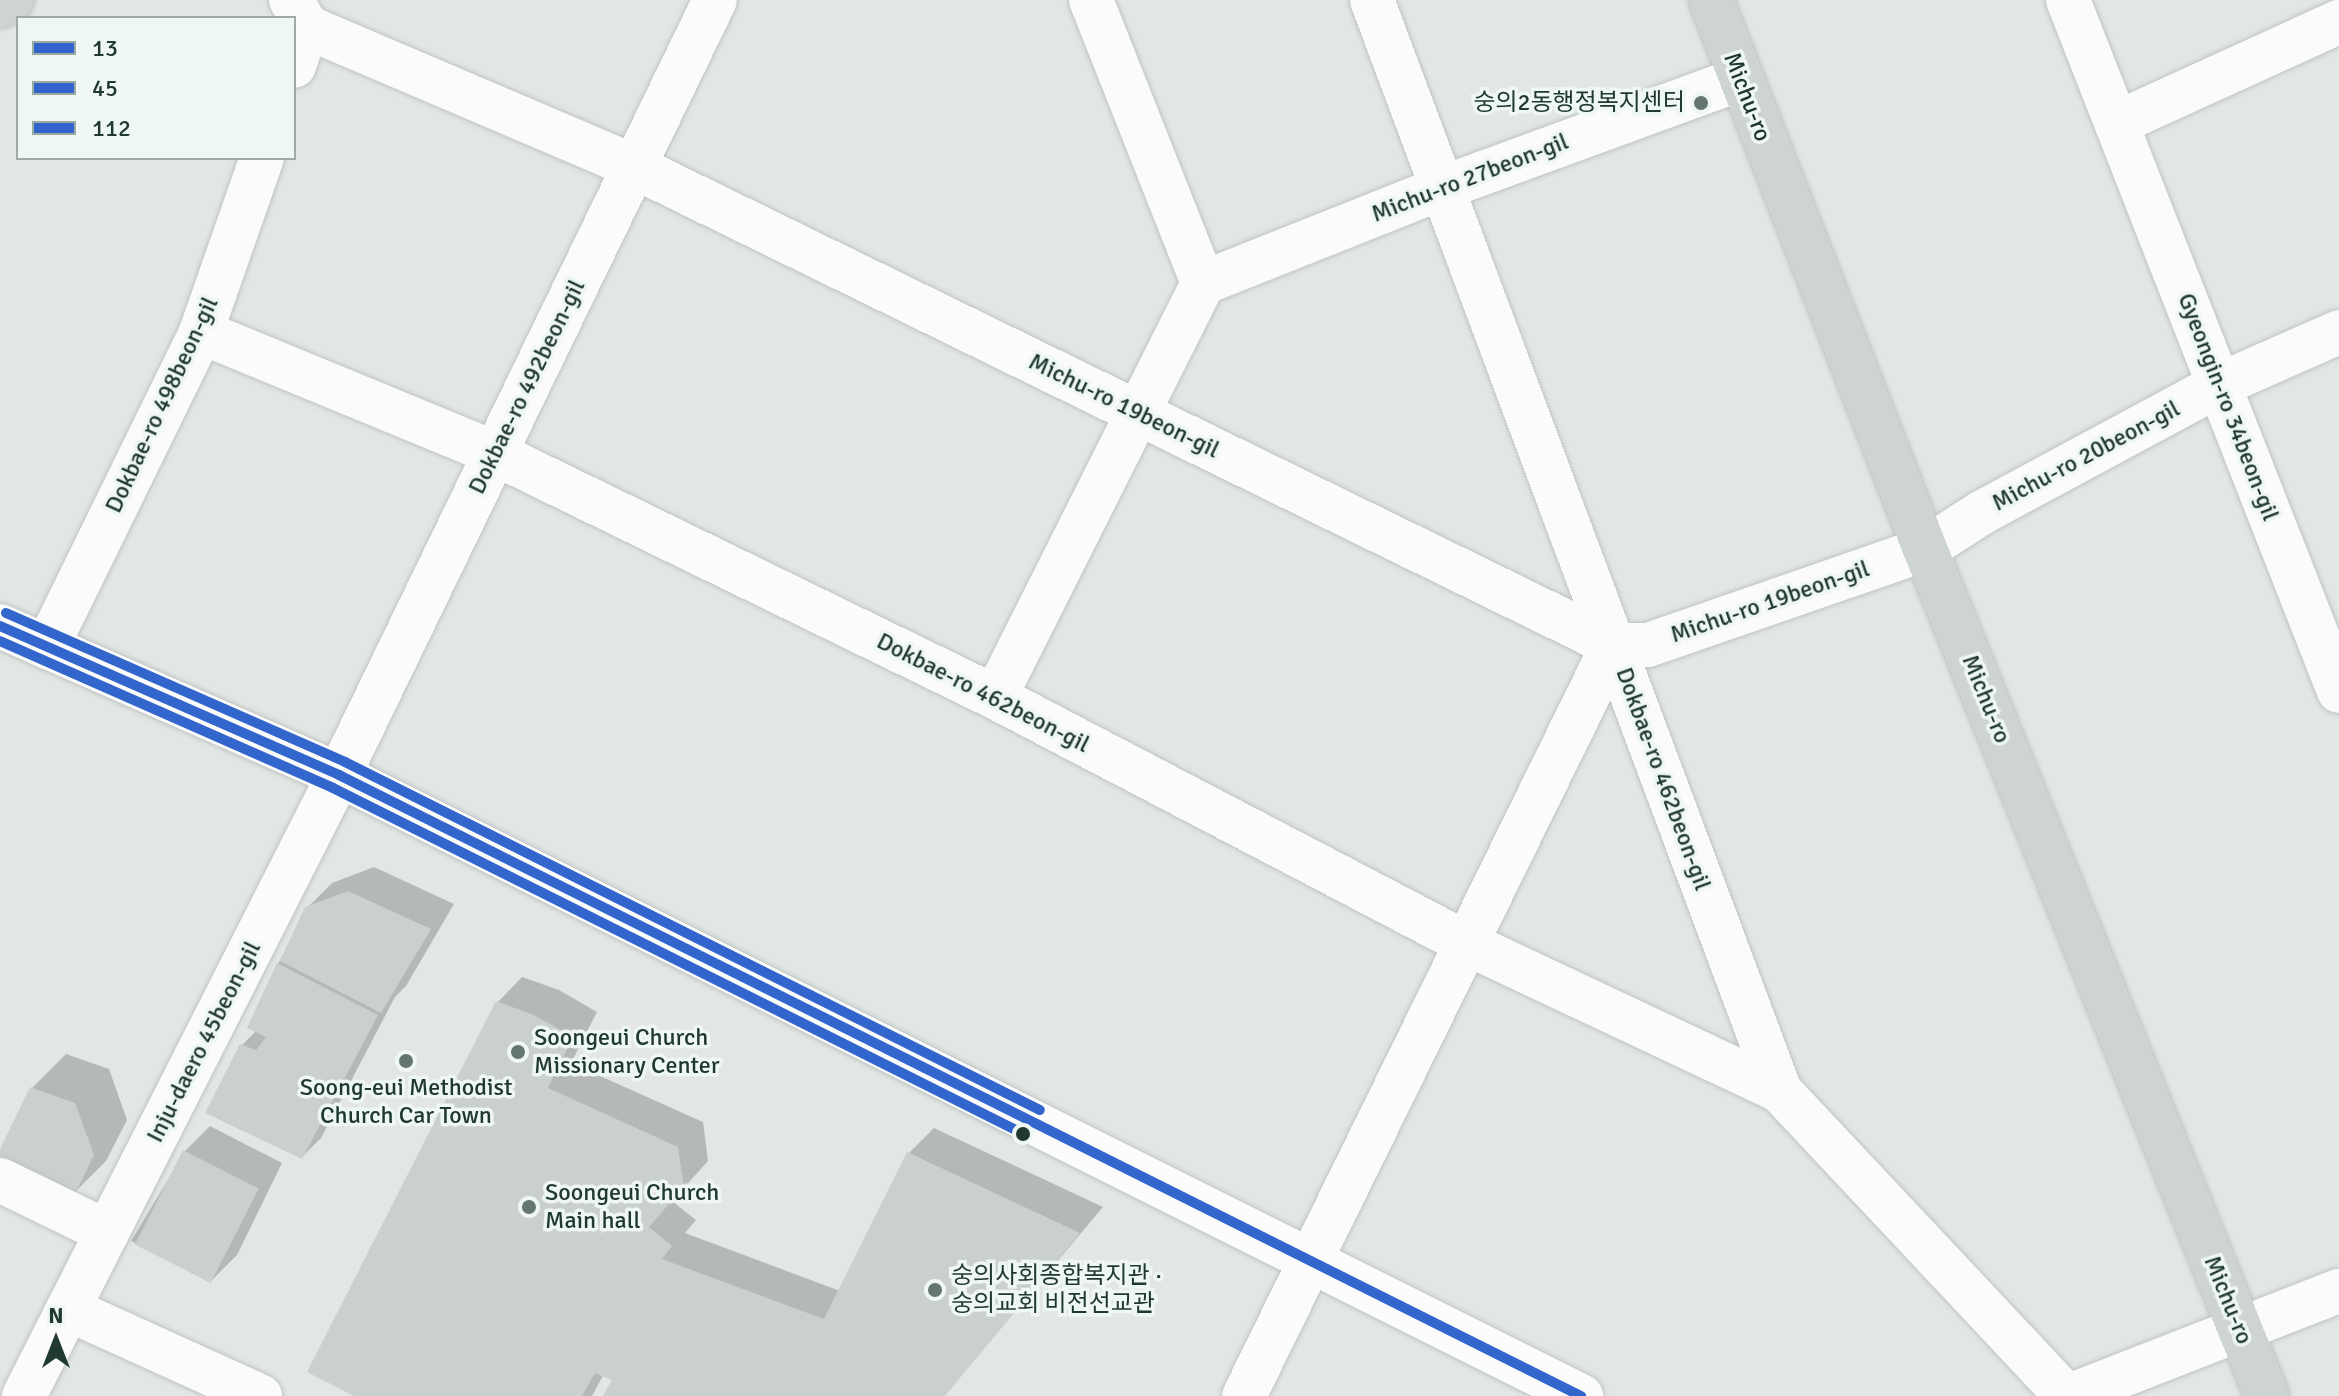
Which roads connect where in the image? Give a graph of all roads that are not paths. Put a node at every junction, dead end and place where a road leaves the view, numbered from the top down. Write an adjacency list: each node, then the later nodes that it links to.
1 (12, 0): 7 (main road)
2 (715, 0): 13 (street, Dokbae-ro 492beon-gil)
3 (1091, 0): 15 (street)
4 (1372, 0): 14 (street)
5 (1711, 0): 10 (main road, Michu-ro)
6 (2068, 0): 11 (street, Gyeongin-ro 34beon-gil)
7 (0, 6)
8 (2339, 22): 11 (street)
9 (297, 31): 13 (street, Michu-ro 19beon-gil)
10 (1740, 79): 14 (street, Michu-ro 27beon-gil); 21 (main road, Michu-ro)
11 (2117, 123): 18 (street, Gyeongin-ro 34beon-gil)
12 (261, 160): 16 (street, Dokbae-ro 498beon-gil)
13 (635, 167): 19 (street, Michu-ro 19beon-gil); 20 (street, Dokbae-ro 492beon-gil)
14 (1442, 188): 15 (street, Michu-ro 27beon-gil); 23 (street)
15 (1203, 283): 19 (street)
16 (201, 332): 20 (street, Dokbae-ro 462beon-gil); 24 (street, Dokbae-ro 498beon-gil)
17 (2339, 332): 18 (street, Michu-ro 20beon-gil)
18 (2219, 385): 21 (street, Michu-ro 20beon-gil); 25 (street, Gyeongin-ro 34beon-gil)
19 (1138, 412): 23 (street, Michu-ro 19beon-gil); 26 (street)
20 (494, 453): 26 (street, Dokbae-ro 462beon-gil); 27 (street, Dokbae-ro 492beon-gil)
21 (1925, 549): 23 (street, Michu-ro 19beon-gil); 35 (main road, Michu-ro)
22 (0, 626): 24 (street)
23 (1613, 645): 28 (street, Dokbae-ro 462beon-gil); 29 (street, Dokbae-ro 462beon-gil)
24 (47, 647): 27 (street)
25 (2337, 678)
26 (995, 697): 28 (street, Dokbae-ro 462beon-gil)
27 (339, 775): 31 (street, Inju-daero 45beon-gil); 32 (street)
28 (1466, 943): 29 (street, Dokbae-ro 462beon-gil); 32 (street)
29 (1780, 1091): 41 (street, Dokbae-ro 462beon-gil)
30 (0, 1180): 31 (street)
31 (107, 1232): 34 (street, Inju-daero 45beon-gil)
32 (1310, 1261): 39 (street); 40 (street)
33 (2339, 1291): 35 (street)
34 (68, 1309): 37 (street, Inju-daero 45beon-gil); 38 (street)
35 (2241, 1332): 41 (street); 42 (main road, Michu-ro)
36 (0, 1386): 37 (street)
37 (22, 1396)
38 (260, 1396)
39 (1244, 1396)
40 (1581, 1396)
41 (2068, 1396)
42 (2267, 1396)

